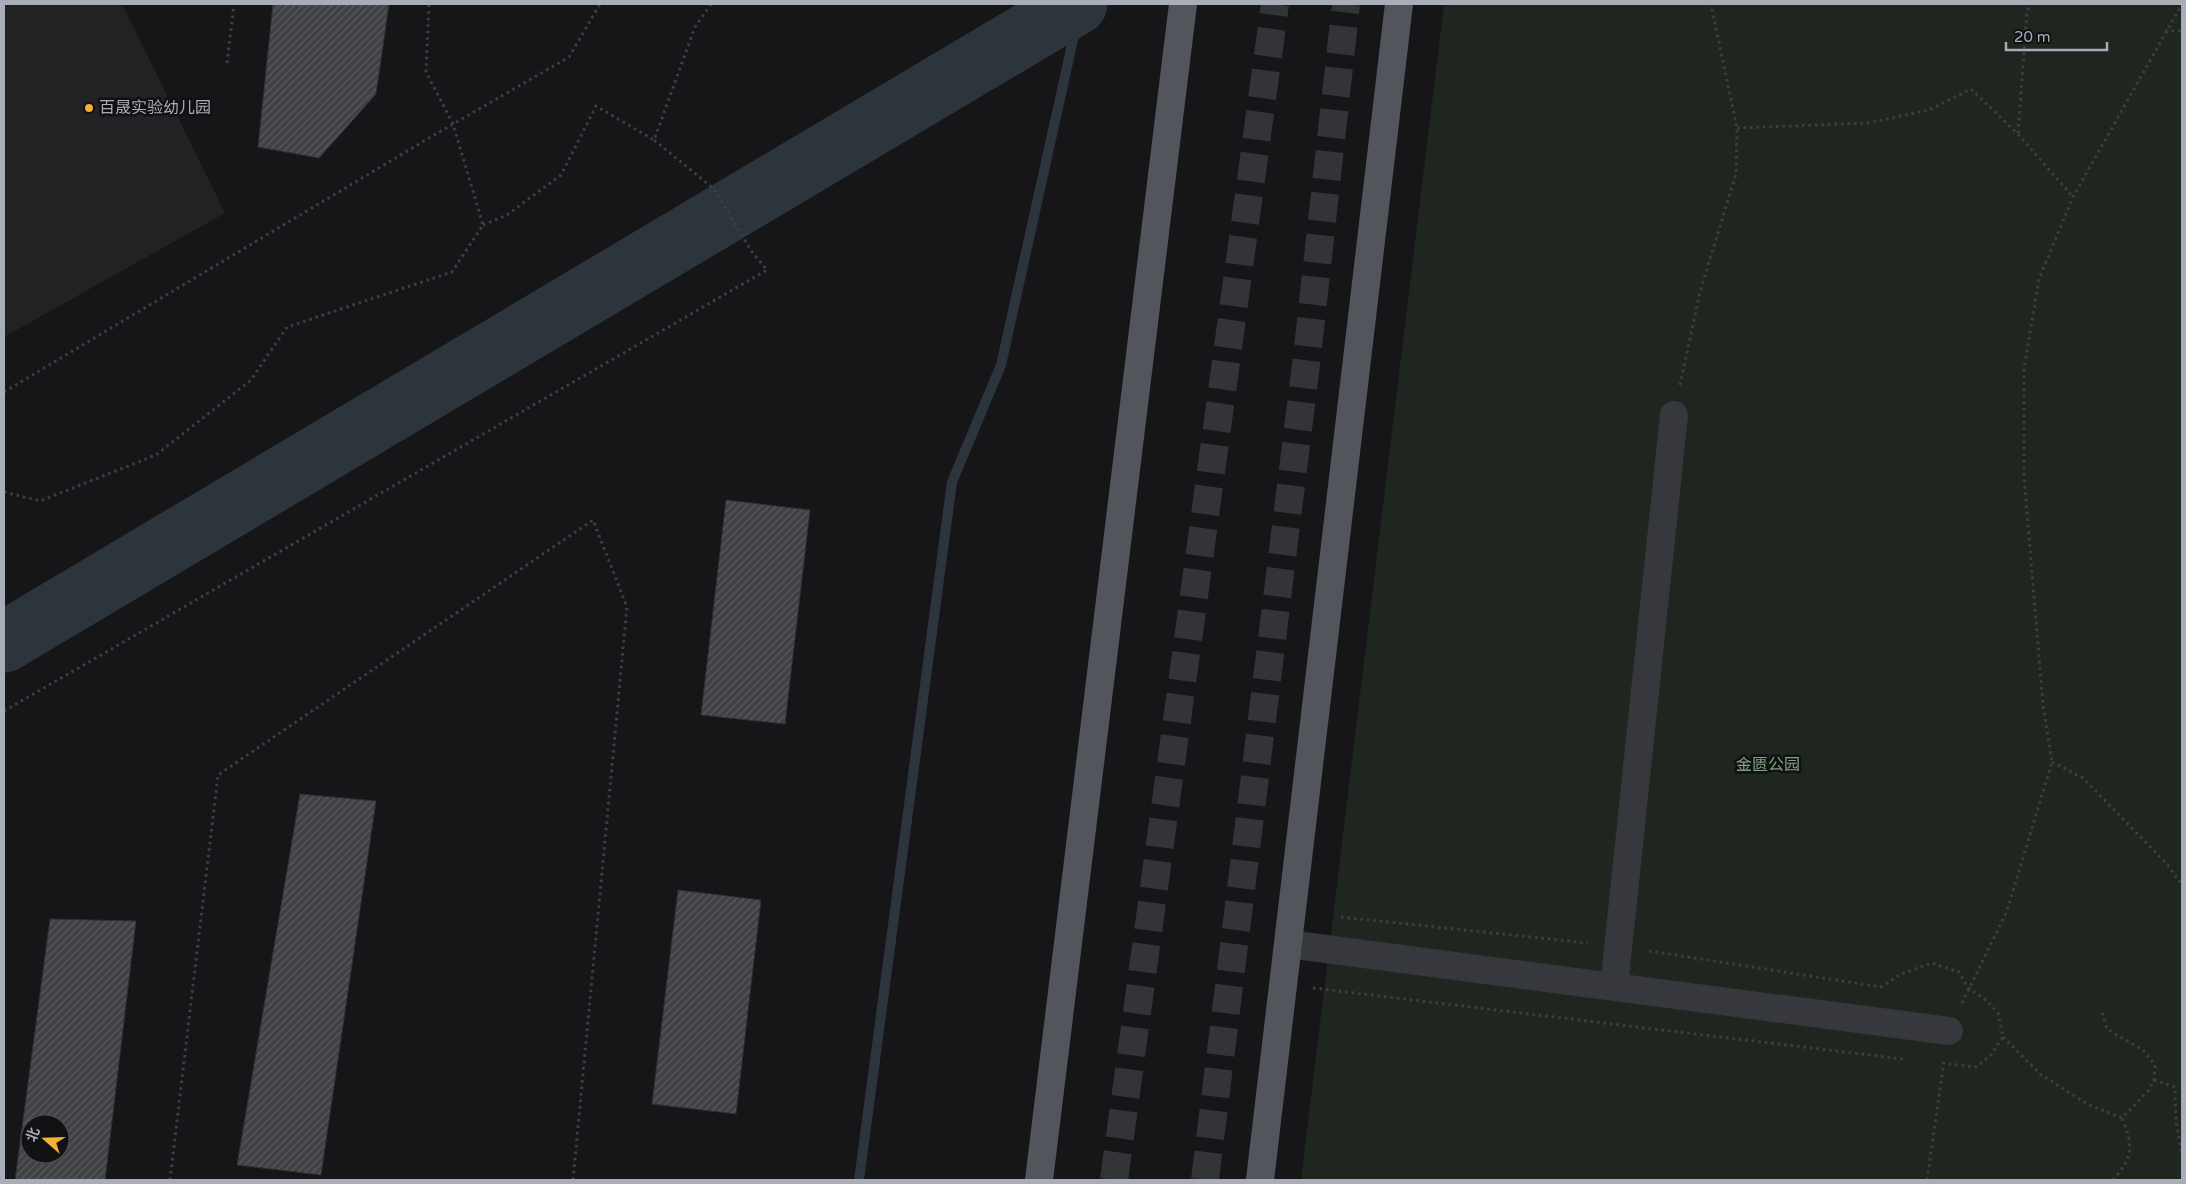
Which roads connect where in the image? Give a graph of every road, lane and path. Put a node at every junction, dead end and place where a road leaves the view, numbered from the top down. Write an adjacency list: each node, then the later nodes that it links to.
1 (234, 4): 12 (path)
2 (429, 4): 13 (path)
3 (600, 4): 13 (path)
4 (710, 4): 16 (path)
5 (1183, 4): 39 (main road)
6 (1711, 4): 14 (path)
7 (2030, 4): 15 (path)
8 (2182, 4): 10 (path)
9 (1398, 7): 25 (main road)
10 (2165, 30): 11 (path); 17 (path)
11 (2182, 31)
12 (227, 63)
13 (453, 124): 18 (path); 19 (path)
14 (1737, 128): 15 (path); 20 (path)
15 (2018, 134): 17 (path)
16 (654, 140): 18 (path); 22 (path)
17 (2073, 197): 23 (path)
18 (483, 225): 21 (path)
19 (4, 392)
20 (1674, 415): 26 (lane)
21 (4, 492)
22 (4, 711)
23 (2052, 762): 24 (path); 29 (path)
24 (2182, 885)
25 (1288, 944): 26 (lane); 40 (main road)
26 (1614, 987): 29 (lane)
27 (1313, 988): 31 (path)
28 (2101, 1009): 34 (path)
29 (1949, 1031): 33 (path)
30 (2003, 1037): 35 (path)
31 (1905, 1059)
32 (1934, 1063): 33 (path)
33 (1944, 1064): 41 (path)
34 (2154, 1080): 35 (path); 36 (path)
35 (2122, 1118): 42 (path)
36 (2182, 1155)
37 (170, 1180): 38 (path)
38 (573, 1180)
39 (1039, 1180)
40 (1260, 1180)
41 (1927, 1180)
42 (2113, 1180)

